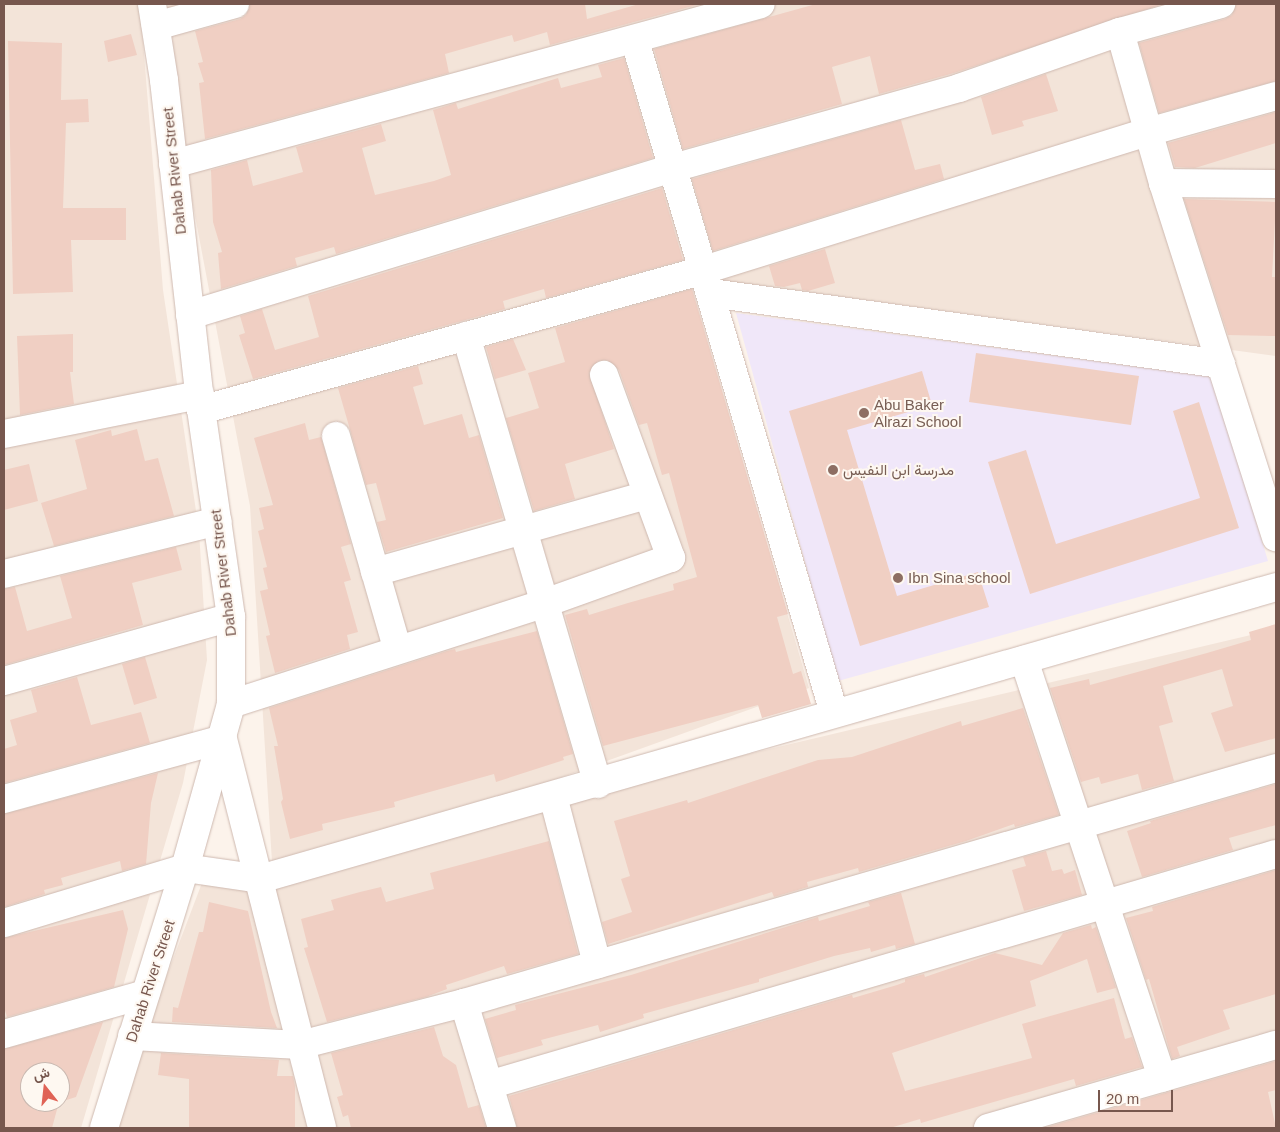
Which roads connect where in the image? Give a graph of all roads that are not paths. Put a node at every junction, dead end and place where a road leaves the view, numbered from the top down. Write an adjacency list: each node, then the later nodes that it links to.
1 (235, 4): 4 (street)
2 (761, 4): 6 (street)
3 (1221, 4): 5 (street)
4 (154, 15): 9 (street, Dahab River Street)
5 (1120, 32): 8 (street); 10 (street)
6 (635, 40): 9 (street); 10 (street)
7 (1276, 96): 8 (street)
8 (1148, 132): 11 (street); 13 (street)
9 (173, 164): 14 (street, Dahab River Street)
10 (673, 168): 13 (street); 14 (street)
11 (1163, 183): 12 (street); 16 (street)
12 (1276, 184)
13 (708, 281): 15 (street); 16 (street); 34 (street)
14 (190, 315): 18 (street, Dahab River Street)
15 (466, 336): 18 (street); 23 (street)
16 (1221, 364): 24 (street)
17 (604, 375): 21 (street)
18 (200, 402): 19 (street); 22 (street, Dahab River Street)
19 (4, 434)
20 (336, 436): 25 (street)
21 (648, 495): 23 (street); 28 (street)
22 (218, 521): 26 (street); 29 (street, Dahab River Street)
23 (523, 530): 25 (street); 28 (street)
24 (1276, 537)
25 (375, 572): 30 (street)
26 (4, 574)
27 (1276, 587): 31 (street)
28 (544, 603): 30 (street); 37 (street)
29 (231, 617): 32 (street); 33 (street, Dahab River Street)
30 (397, 648): 33 (street)
31 (1024, 660): 34 (street); 40 (street)
32 (4, 681)
33 (231, 704): 35 (street, Dahab River Street)
34 (834, 713): 37 (street)
35 (223, 739): 39 (street); 42 (street, Dahab River Street); 43 (street)
36 (1276, 768): 40 (street)
37 (598, 784): 38 (street)
38 (553, 796): 43 (street); 46 (street)
39 (4, 799)
40 (1079, 825): 44 (street); 46 (street)
41 (1276, 854): 44 (street)
42 (185, 868): 43 (street); 45 (street); 47 (street, Dahab River Street)
43 (260, 879): 51 (street)
44 (1104, 904): 53 (street); 54 (street)
45 (4, 923)
46 (597, 964): 48 (street)
47 (145, 994): 49 (street); 50 (street, Dahab River Street)
48 (464, 1003): 51 (street); 54 (street)
49 (4, 1034)
50 (132, 1036): 51 (street); 56 (street, Dahab River Street)
51 (300, 1045): 57 (street)
52 (1276, 1045): 53 (street)
53 (1162, 1078): 55 (street)
54 (489, 1085): 58 (street)
55 (1046, 1120): 59 (street)
56 (104, 1128)
57 (322, 1128)
58 (502, 1128)
59 (988, 1128)

